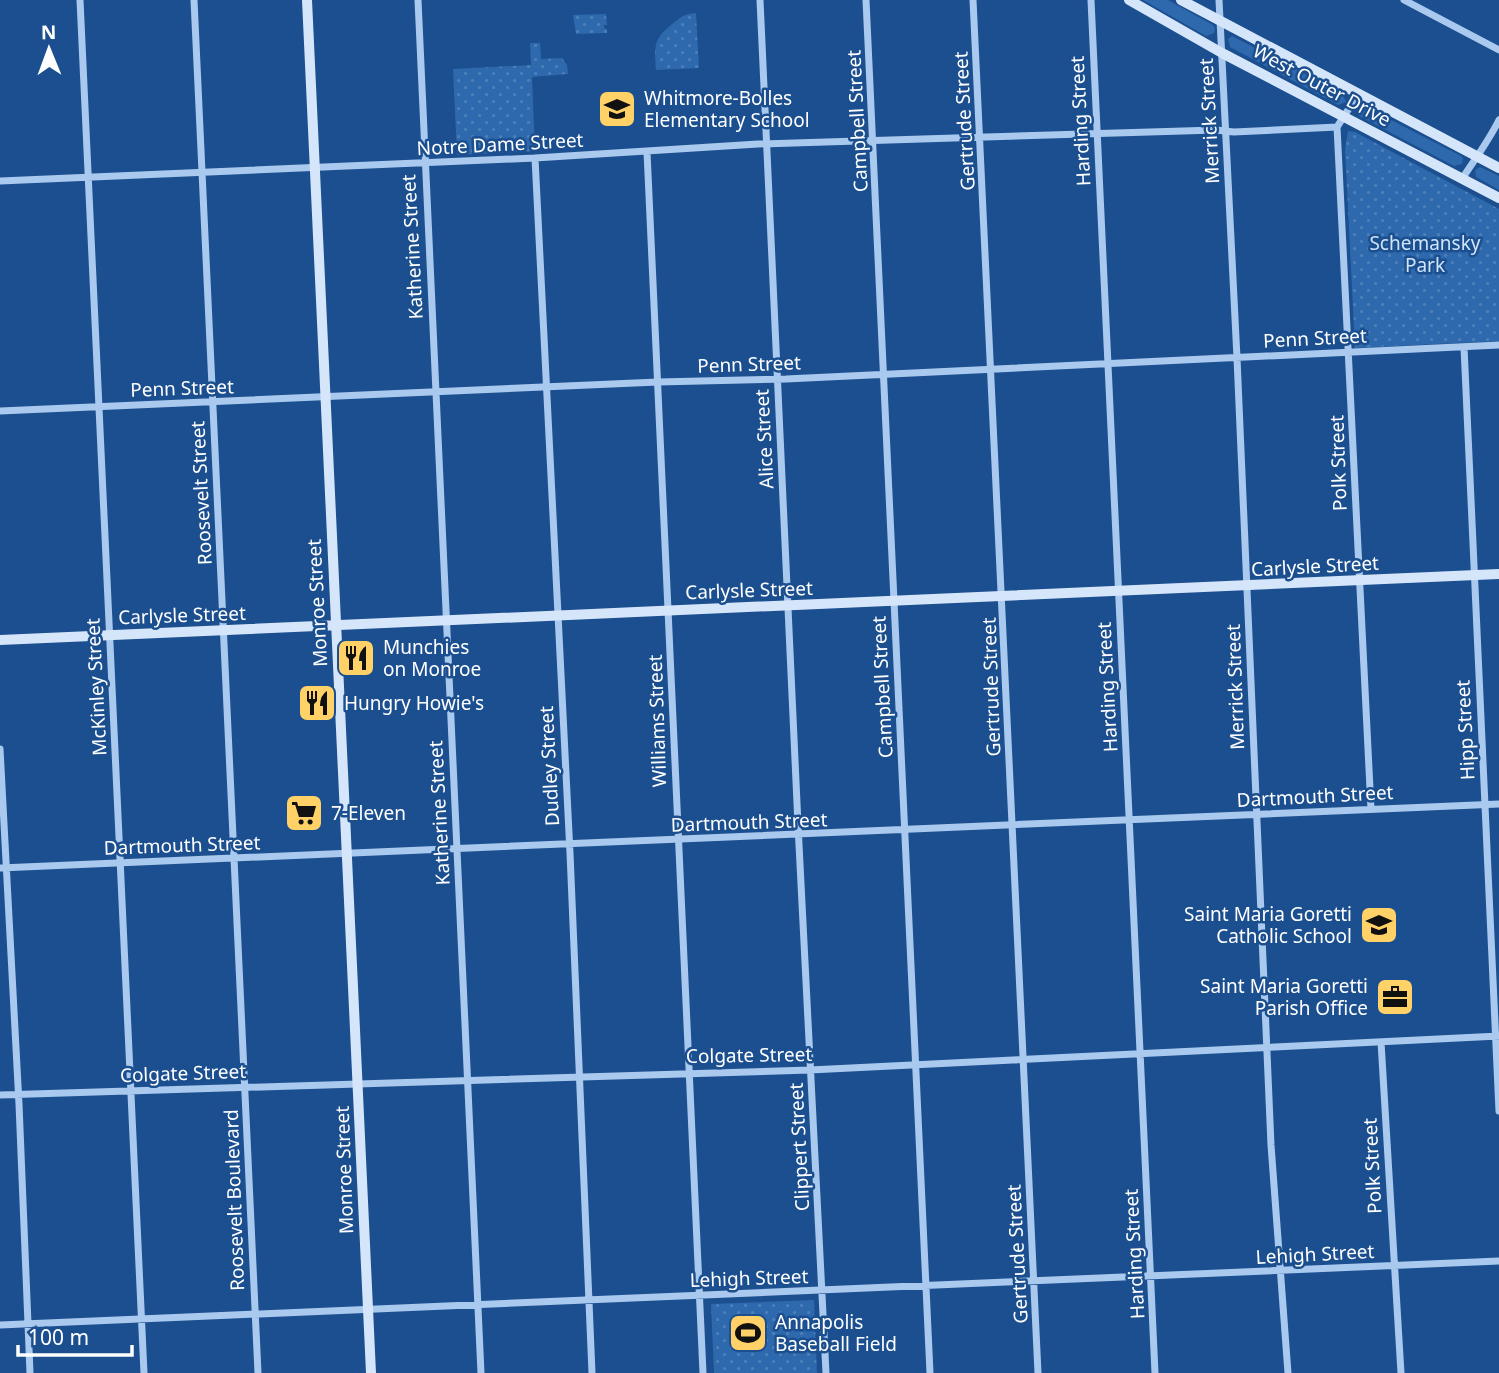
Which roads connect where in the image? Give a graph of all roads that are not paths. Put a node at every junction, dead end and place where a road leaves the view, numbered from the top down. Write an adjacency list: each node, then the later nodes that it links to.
1 (80, 0): 31 (street, McKinley Street)
2 (194, 0): 30 (street, Roosevelt Street)
3 (307, 0): 28 (street, Monroe Street)
4 (418, 0): 27 (street, Katherine Street)
5 (760, 0): 23 (street, Alice Street)
6 (866, 0): 22 (street, Campbell Street)
7 (973, 0): 21 (street, Gertrude Street)
8 (1091, 0): 20 (street, Harding Street)
9 (1129, 0): 15 (street, West Outer Drive)
10 (1181, 0): 13 (street, West Outer Drive)
11 (1219, 0): 13 (street, Merrick Street)
12 (1404, 0): 14 (street)
13 (1220, 20): 15 (street, Merrick Street); 16 (street, West Outer Drive)
14 (1499, 50)
15 (1222, 52): 18 (street, West Outer Drive); 19 (street, Merrick Street)
16 (1359, 93): 18 (street); 25 (street, West Outer Drive)
17 (1499, 121): 25 (street)
18 (1340, 122): 19 (street, Notre Dame Street); 32 (street, West Outer Drive); 37 (street, Polk Street)
19 (1226, 131): 20 (street, Notre Dame Street); 38 (street, Merrick Street)
20 (1096, 135): 21 (street, Notre Dame Street); 39 (street, Harding Street)
21 (980, 138): 22 (street, Notre Dame Street); 40 (street, Gertrude Street)
22 (874, 141): 23 (street, Notre Dame Street); 41 (street, Campbell Street)
23 (767, 144): 24 (street, Notre Dame Street); 42 (street, Alice Street)
24 (647, 152): 26 (street, Notre Dame Street); 43 (street, Williams Street)
25 (1477, 155): 29 (street, West Outer Drive); 32 (street)
26 (536, 158): 27 (street, Notre Dame Street); 44 (street, Dudley Street)
27 (424, 163): 28 (street, Notre Dame Street); 45 (street, Katherine Street)
28 (314, 168): 30 (street, Notre Dame Street); 46 (street, Monroe Street)
29 (1499, 168)
30 (202, 173): 31 (street, Notre Dame Street); 47 (street, Roosevelt Street)
31 (88, 178): 33 (street, Notre Dame Street); 48 (street, McKinley Street)
32 (1462, 179): 34 (street, West Outer Drive)
33 (0, 181)
34 (1499, 198)
35 (1499, 345): 36 (street, Penn Street)
36 (1464, 347): 37 (street, Penn Street); 51 (street, Hipp Street)
37 (1350, 353): 38 (street, Penn Street); 52 (street, Polk Street)
38 (1237, 358): 39 (street, Penn Street); 53 (street, Merrick Street)
39 (1107, 364): 40 (street, Penn Street); 54 (street, Harding Street)
40 (991, 369): 41 (street, Penn Street); 55 (street, Gertrude Street)
41 (883, 374): 42 (street, Penn Street); 56 (street, Campbell Street)
42 (777, 379): 43 (street, Penn Street); 57 (street, Alice Street)
43 (658, 382): 44 (street, Penn Street); 58 (street, Williams Street)
44 (545, 388): 45 (street, Penn Street); 59 (street, Dudley Street)
45 (434, 393): 46 (street, Penn Street); 60 (street, Katherine Street)
46 (325, 398): 47 (street, Penn Street); 61 (street, Monroe Street)
47 (212, 402): 48 (street, Penn Street); 62 (street, Roosevelt Street)
48 (98, 407): 49 (street, Penn Street); 63 (street, McKinley Street)
49 (0, 411)
50 (1499, 574): 51 (street, Carlysle Street)
51 (1473, 575): 52 (street, Carlysle Street); 67 (street, Hipp Street)
52 (1359, 582): 53 (street, Carlysle Street); 68 (street, Polk Street)
53 (1247, 587): 54 (street, Carlysle Street); 69 (street, Merrick Street)
54 (1118, 592): 55 (street, Carlysle Street); 70 (street, Harding Street)
55 (1002, 597): 56 (street, Carlysle Street); 71 (street, Gertrude Street)
56 (894, 601): 57 (street, Carlysle Street); 72 (street, Campbell Street)
57 (788, 606): 58 (street, Carlysle Street); 73 (street, Alice Street)
58 (668, 611): 59 (street, Carlysle Street); 74 (street, Williams Street)
59 (556, 617): 60 (street, Carlysle Street); 75 (street, Dudley Street)
60 (446, 622): 61 (street, Carlysle Street); 76 (street, Katherine Street)
61 (335, 626): 62 (street, Carlysle Street); 77 (street, Monroe Street)
62 (223, 631): 63 (street, Carlysle Street); 78 (street, Roosevelt Street)
63 (109, 635): 64 (street, Carlysle Street); 79 (street, McKinley Street)
64 (0, 640)
65 (0, 749): 80 (street)
66 (1499, 804): 67 (street, Dartmouth Street)
67 (1484, 805): 68 (street, Dartmouth Street); 81 (street, Hipp Street)
68 (1371, 809): 69 (street, Dartmouth Street)
69 (1256, 815): 70 (street, Dartmouth Street); 83 (street, Merrick Street)
70 (1129, 821): 71 (street, Dartmouth Street); 84 (street, Harding Street)
71 (1012, 825): 72 (street, Dartmouth Street); 85 (street, Gertrude Street)
72 (906, 830): 73 (street, Dartmouth Street); 86 (street, Campbell Street)
73 (798, 835): 74 (street, Dartmouth Street); 87 (street, Clippert Street)
74 (678, 840): 75 (street, Dartmouth Street); 88 (street, Williams Street)
75 (569, 845): 76 (street, Dartmouth Street); 89 (street, Dudley Street)
76 (456, 850): 77 (street, Dartmouth Street); 90 (street, Katherine Street)
77 (346, 855): 78 (street, Dartmouth Street); 91 (street, Monroe Street)
78 (234, 859): 79 (street, Dartmouth Street); 92 (street, Roosevelt Boulevard)
79 (121, 862): 80 (street, Dartmouth Street); 93 (street, McKinley Street)
80 (3, 868): 94 (street)
81 (1497, 1036): 82 (street, Colgate Street); 96 (street, Hipp Street)
82 (1381, 1042): 83 (street, Colgate Street); 98 (street, Polk Street)
83 (1267, 1047): 84 (street, Colgate Street); 99 (street, Merrick Street)
84 (1140, 1053): 85 (street, Colgate Street); 100 (street, Harding Street)
85 (1024, 1059): 86 (street, Colgate Street); 101 (street, Gertrude Street)
86 (917, 1065): 87 (street, Colgate Street); 102 (street, Campbell Street)
87 (810, 1070): 88 (street, Colgate Street); 103 (street, Clippert Street)
88 (690, 1073): 89 (street, Colgate Street); 104 (street, Williams Street)
89 (580, 1076): 90 (street, Colgate Street); 105 (street, Dudley Street)
90 (468, 1079): 91 (street, Colgate Street); 106 (street, Katherine Street)
91 (359, 1082): 92 (street, Colgate Street); 107 (street, Monroe Street)
92 (245, 1087): 93 (street, Colgate Street); 108 (street, Roosevelt Boulevard)
93 (132, 1090): 94 (street, Colgate Street); 109 (street, McKinley Street)
94 (18, 1094): 95 (street, Colgate Street); 110 (street)
95 (0, 1095)
96 (1499, 1111)
97 (1499, 1261): 98 (street, Lehigh Street)
98 (1394, 1266): 99 (street, Lehigh Street); 124 (street, Polk Street)
99 (1280, 1271): 100 (street, Lehigh Street); 123 (street, Merrick Street)
100 (1150, 1276): 101 (street, Lehigh Street); 122 (street, Harding Street)
101 (1034, 1281): 102 (street, Lehigh Street); 121 (street, Gertrude Street)
102 (926, 1286): 103 (street, Lehigh Street); 120 (street, Campbell Street)
103 (822, 1290): 104 (street, Lehigh Street); 119 (street, Clippert Street)
104 (699, 1296): 105 (street, Lehigh Street); 118 (street, Williams Street)
105 (589, 1300): 106 (street, Lehigh Street); 117 (street, Dudley Street)
106 (477, 1305): 107 (street, Lehigh Street); 116 (street, Katherine Street)
107 (368, 1310): 108 (street, Lehigh Street); 115 (street, Monroe Street)
108 (255, 1314): 109 (street, Lehigh Street); 114 (street, Roosevelt Boulevard)
109 (141, 1319): 110 (street, Lehigh Street); 113 (street, McKinley Street)
110 (27, 1324): 111 (street, Lehigh Street); 112 (street)
111 (0, 1325)
112 (30, 1373)
113 (144, 1373)
114 (258, 1373)
115 (371, 1373)
116 (481, 1373)
117 (592, 1373)
118 (704, 1373)
119 (827, 1373)
120 (930, 1373)
121 (1038, 1373)
122 (1155, 1373)
123 (1288, 1373)
124 (1401, 1373)

